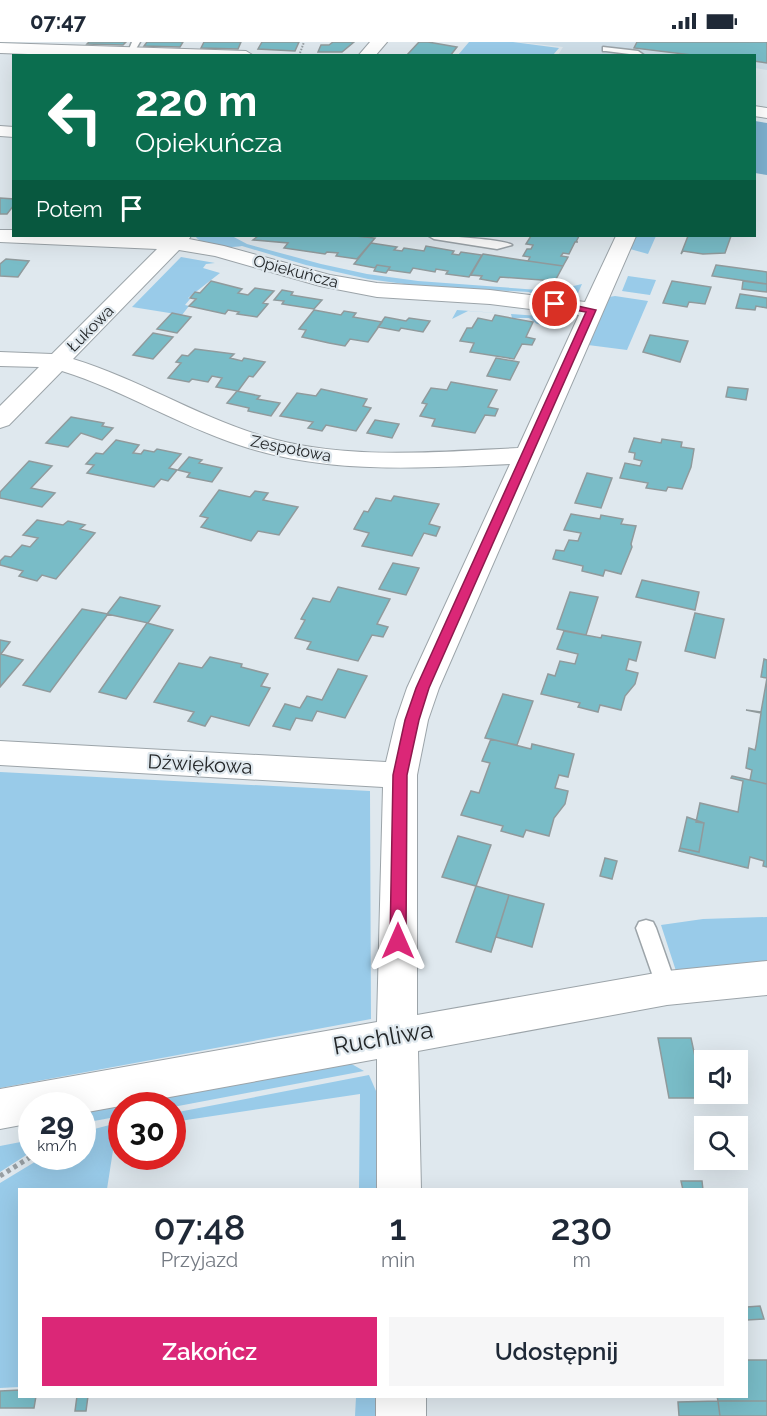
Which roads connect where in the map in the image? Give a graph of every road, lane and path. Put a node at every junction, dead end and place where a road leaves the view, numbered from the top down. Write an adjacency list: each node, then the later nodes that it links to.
1 (304, 42): 6 (path)
2 (379, 42): 8 (street)
3 (133, 47): 4 (street); 7 (street)
4 (0, 48)
5 (606, 50): 9 (lane)
6 (300, 53)
7 (221, 54)
8 (368, 54)
9 (639, 54)
10 (59, 237): 13 (street, Opiekuńcza)
11 (440, 237): 14 (lane)
12 (626, 237): 15 (street)
13 (178, 239): 15 (street, Opiekuńcza); 17 (street, Łukowa)
14 (507, 245)
15 (592, 310): 19 (street)
16 (0, 359): 17 (street, Zespołowa)
17 (57, 362): 18 (street, Łukowa); 19 (street, Zespołowa)
18 (0, 420)
19 (525, 456): 21 (street)
20 (0, 753): 21 (street, Dźwiękowa)
21 (400, 775): 25 (street)
22 (646, 928): 24 (lane)
23 (767, 978): 24 (street, Ruchliwa)
24 (667, 988): 25 (street, Ruchliwa)
25 (397, 1035): 26 (street, Ruchliwa); 29 (street)
26 (0, 1109)
27 (18, 1165): 28 (path)
28 (0, 1176)
29 (399, 1188)
30 (401, 1398): 31 (street)
31 (401, 1416)

